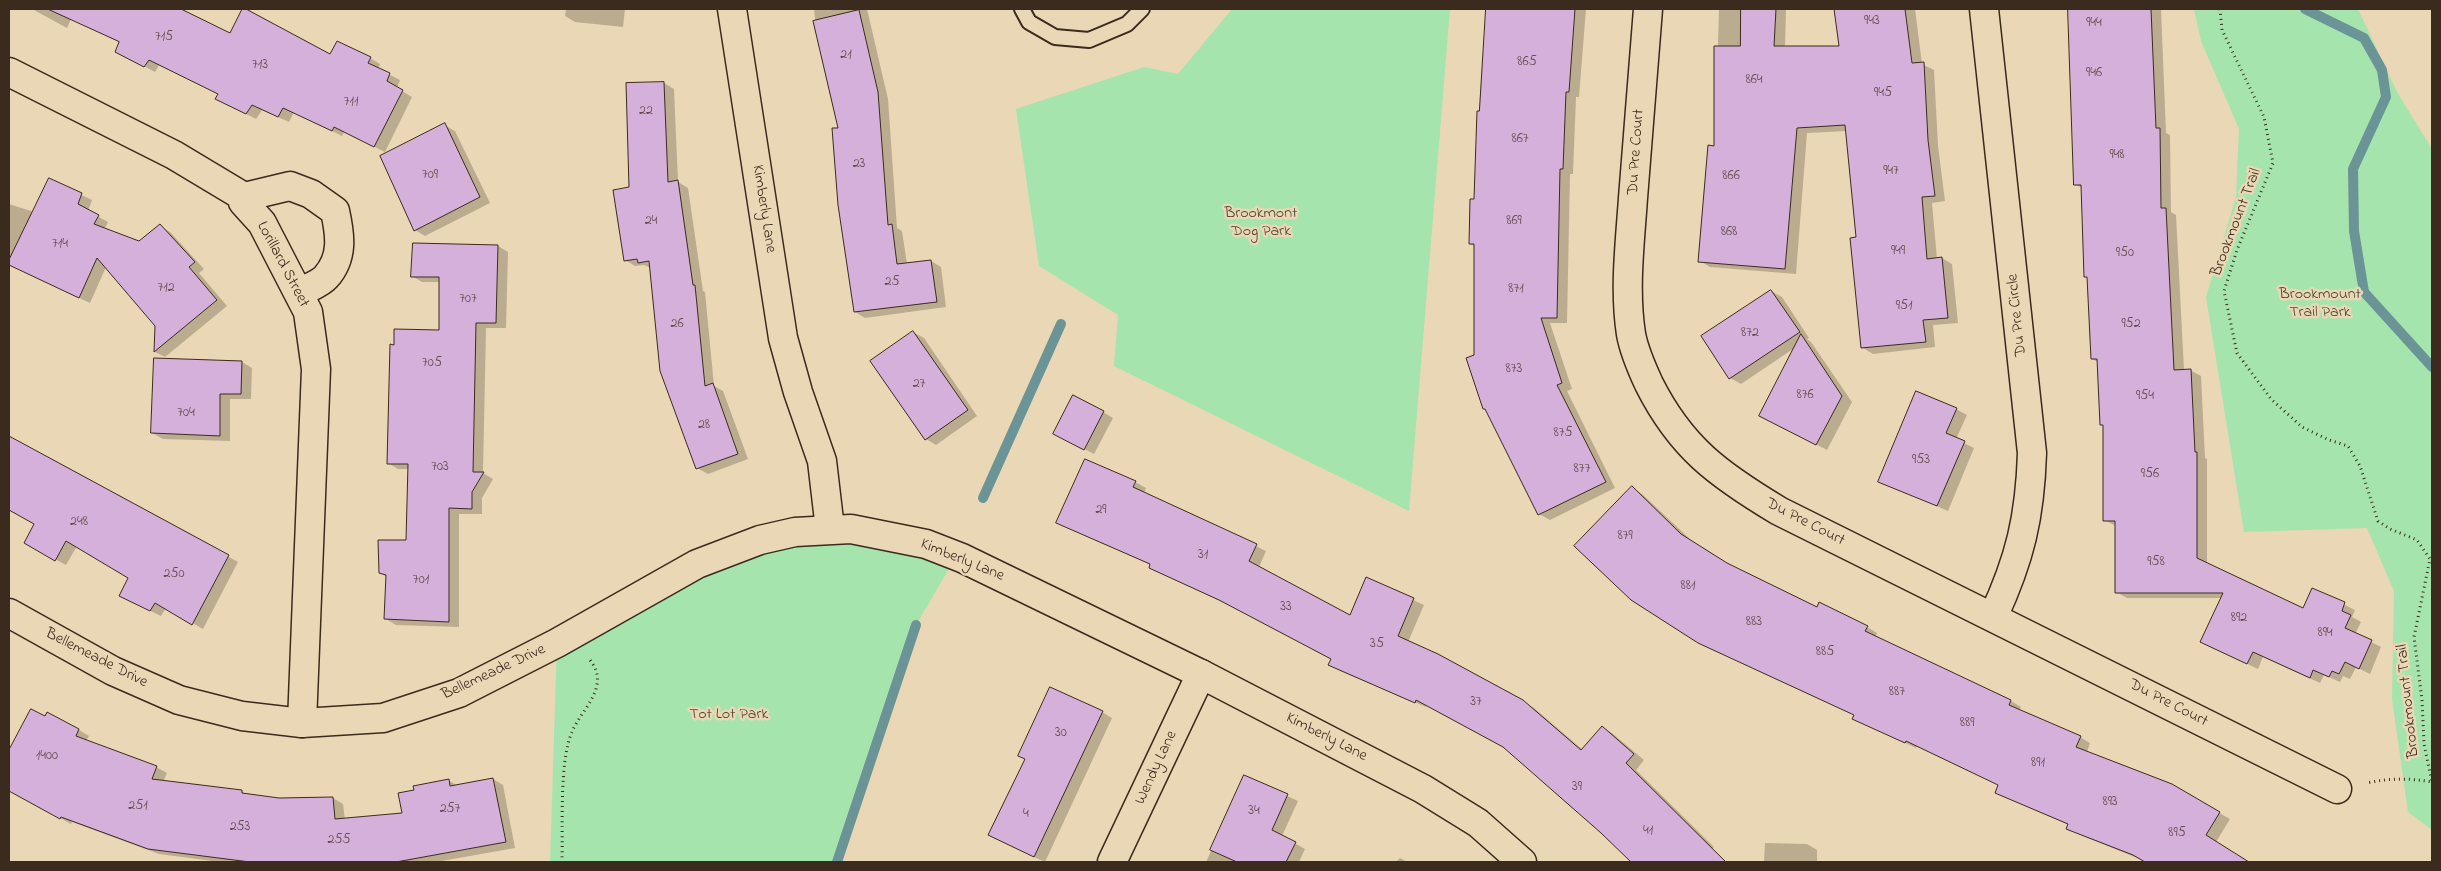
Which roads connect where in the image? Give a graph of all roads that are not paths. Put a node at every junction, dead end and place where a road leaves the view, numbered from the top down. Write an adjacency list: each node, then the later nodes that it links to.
1 (732, 9): 9 (street, Kimberly Lane)
2 (1022, 9): 3 (lane)
3 (1142, 9)
4 (1648, 9): 11 (street, Du Pre Court)
5 (1984, 9): 11 (street, Du Pre Circle)
6 (9, 72): 7 (street, Lorillard Street)
7 (244, 197): 8 (street, Lorillard Street); 8 (street)
8 (299, 292): 13 (street, Lorillard Street)
9 (830, 529): 12 (street, Kimberly Lane); 13 (street, Bellemeade Drive)
10 (9, 612): 13 (street, Bellemeade Drive)
11 (1993, 617): 14 (street, Du Pre Court)
12 (1201, 674): 15 (street, Wendy Lane); 16 (street, Kimberly Lane)
13 (302, 724)
14 (2337, 789)
15 (1112, 862)
16 (1522, 862)

